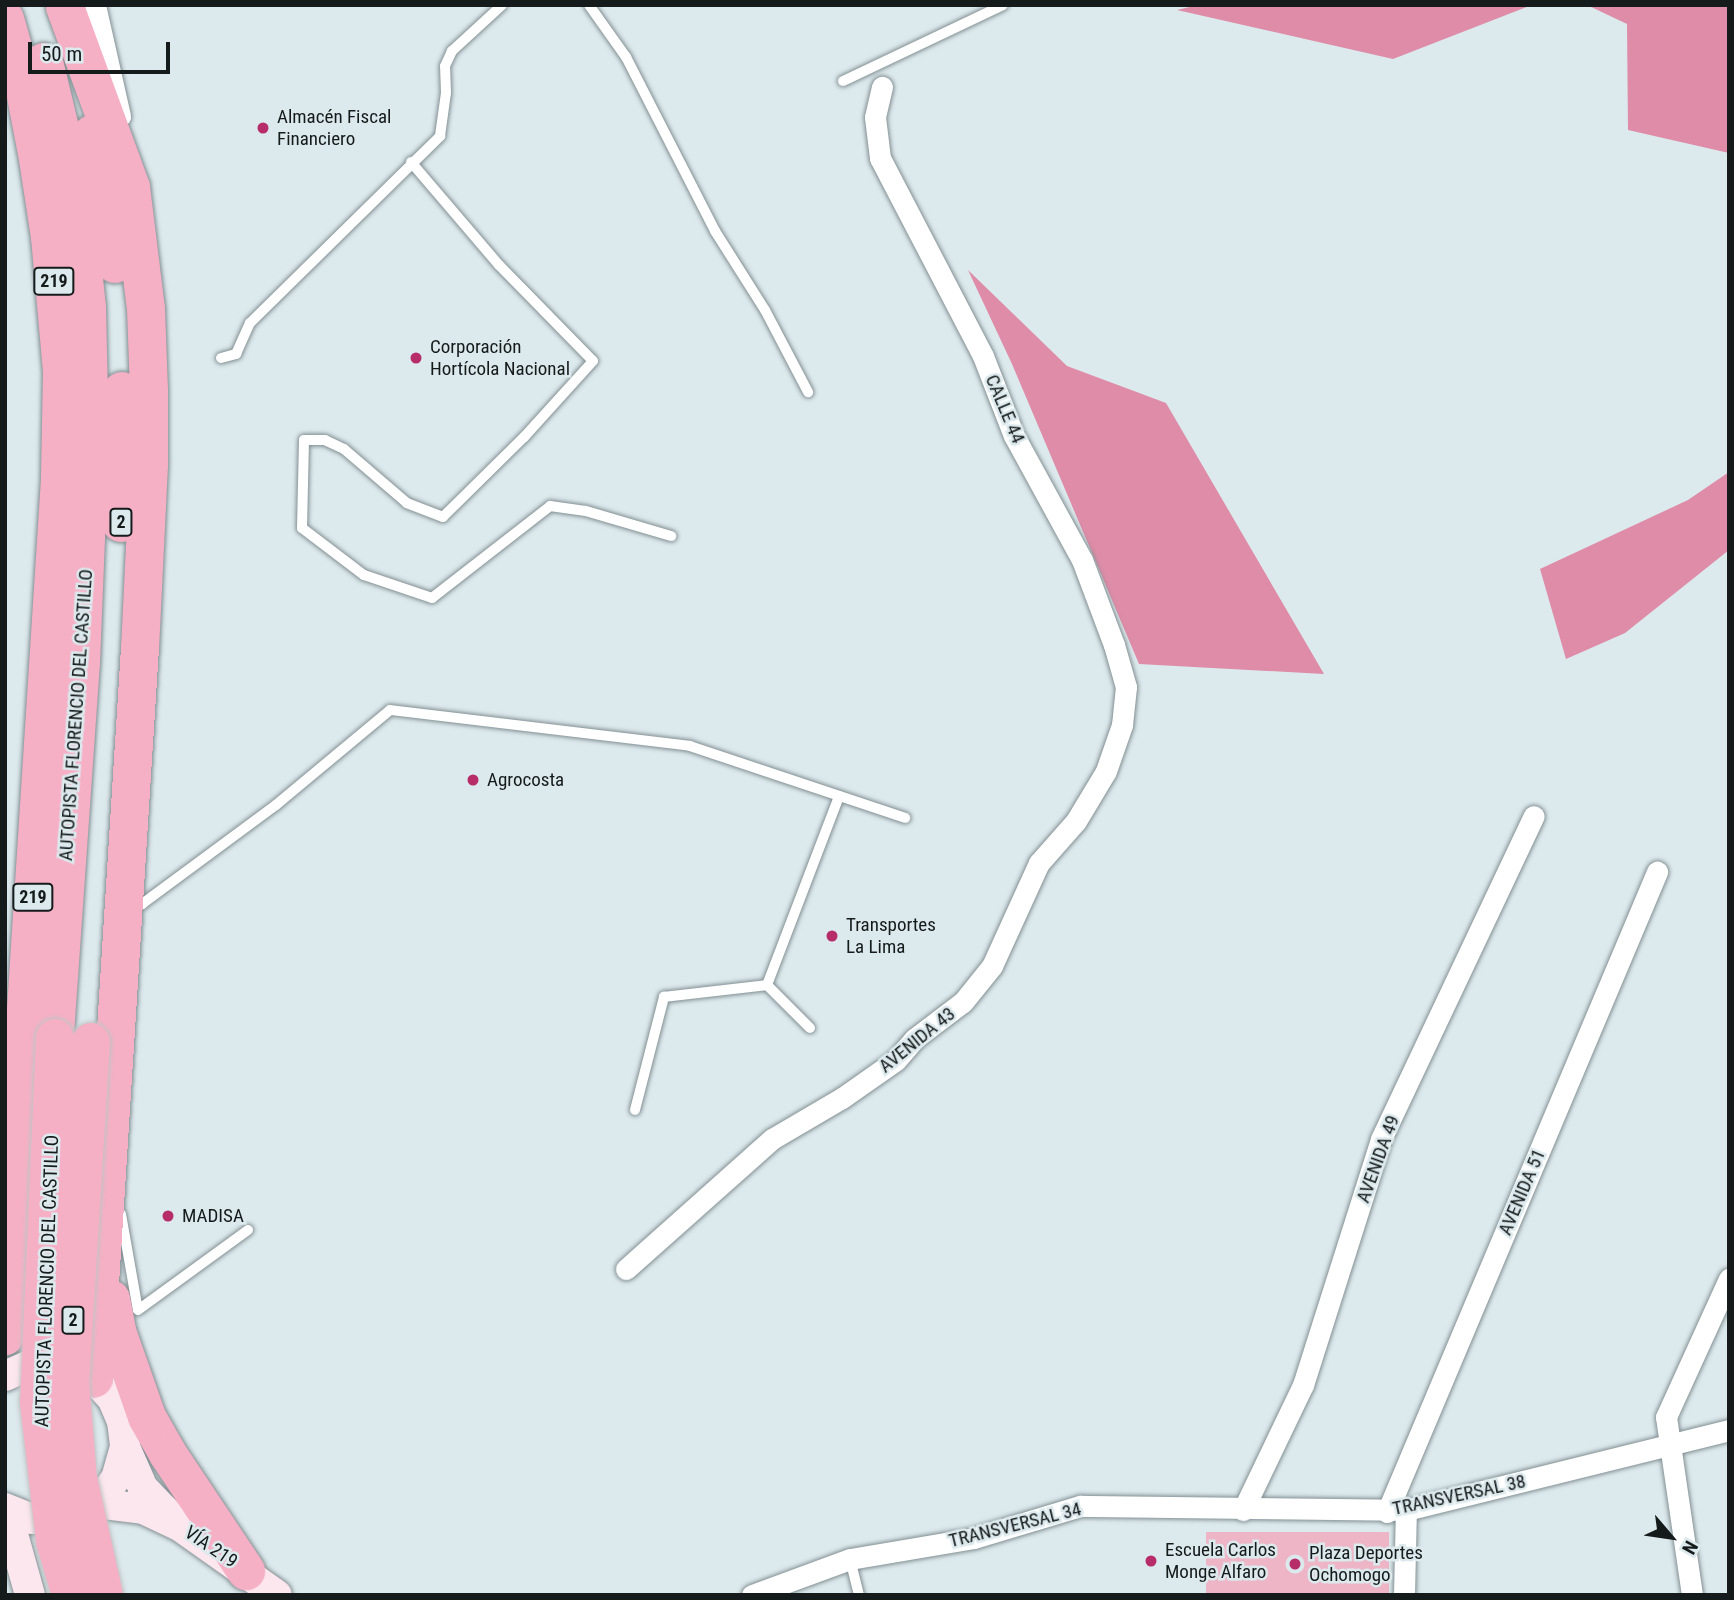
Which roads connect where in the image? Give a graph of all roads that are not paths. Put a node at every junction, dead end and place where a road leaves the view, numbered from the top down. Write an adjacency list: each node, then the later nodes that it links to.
1 (27, 5): 22 (highway, AUTOPISTA FLORENCIO DEL CASTILLO / 2)
2 (502, 5): 10 (lane)
3 (589, 5): 12 (lane)
4 (1003, 5): 7 (lane)
5 (75, 6): 19 (highway); 22 (highway, AUTOPISTA FLORENCIO DEL CASTILLO / 2)
6 (5, 19): 8 (highway)
7 (843, 81)
8 (15, 83): 28 (highway, 219)
9 (882, 86): 14 (street, CALLE 44)
10 (411, 162): 11 (lane); 13 (lane)
11 (221, 358)
12 (808, 392)
13 (671, 536)
14 (1119, 735): 26 (street, AVENIDA 43)
15 (839, 796): 17 (lane); 19 (lane); 20 (lane)
16 (1534, 816): 36 (street, AVENIDA 49)
17 (905, 818)
18 (1657, 872): 37 (street, AVENIDA 51)
19 (136, 904): 24 (highway)
20 (767, 985): 21 (lane); 23 (lane)
21 (810, 1028)
22 (73, 1040): 44 (highway, AUTOPISTA FLORENCIO DEL CASTILLO / 2, bridge); 45 (highway, AUTOPISTA FLORENCIO DEL CASTILLO / 2, bridge)
23 (635, 1110)
24 (114, 1198): 25 (lane); 30 (highway); 40 (highway, 2)
25 (248, 1230)
26 (626, 1269)
27 (1729, 1279): 32 (street)
28 (6, 1323)
29 (5, 1376): 30 (main road)
30 (94, 1379): 33 (main road, VÍA 219)
31 (1729, 1430): 32 (street, TRANSVERSAL 38)
32 (1671, 1445): 37 (street, TRANSVERSAL 38); 50 (street)
33 (125, 1447): 34 (main road); 38 (main road, VÍA 219)
34 (96, 1503): 35 (main road); 38 (main road, VÍA 219)
35 (6, 1508): 43 (main road)
36 (1243, 1510): 37 (street, TRANSVERSAL 38); 39 (street, TRANSVERSAL 34)
37 (1396, 1511): 49 (street, AVENIDA 51)
38 (178, 1525): 40 (main road, VÍA 219)
39 (850, 1559): 47 (street, TRANSVERSAL 34); 48 (lane)
40 (246, 1571): 46 (main road, VÍA 219)
41 (5, 1574): 42 (main road)
42 (16, 1595)
43 (30, 1595)
44 (71, 1595)
45 (104, 1595)
46 (277, 1595)
47 (752, 1595)
48 (859, 1595)
49 (1404, 1595)
50 (1692, 1595)

